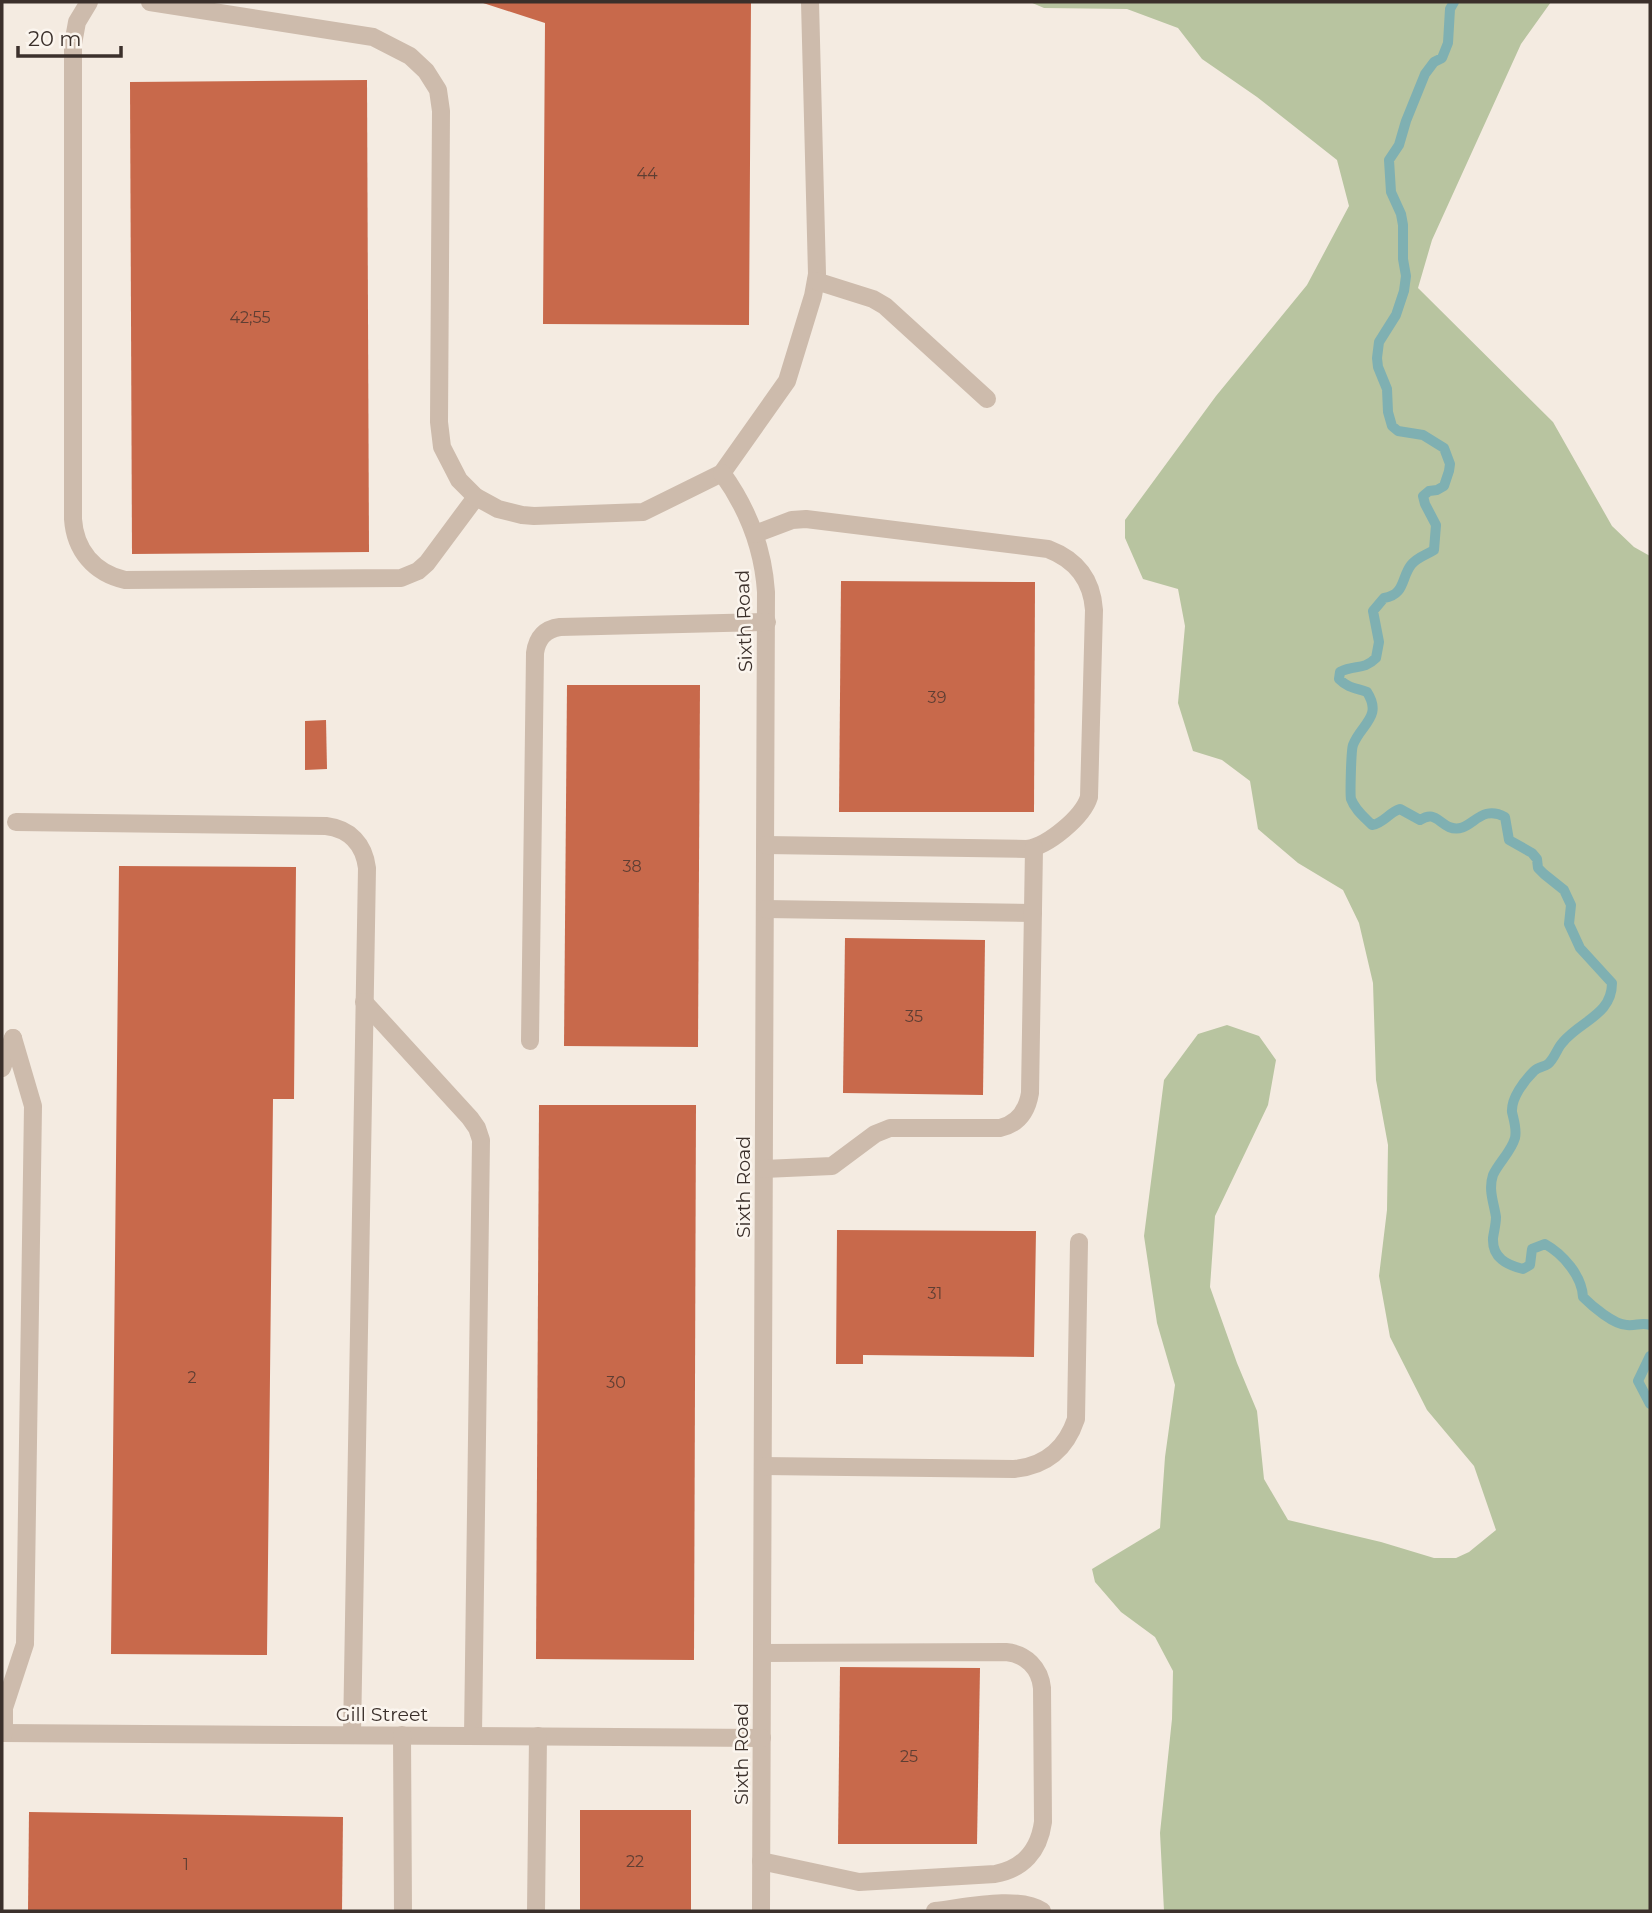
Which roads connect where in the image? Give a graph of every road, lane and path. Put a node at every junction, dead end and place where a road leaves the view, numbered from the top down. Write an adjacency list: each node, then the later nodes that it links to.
1 (89, 2): 7 (street)
2 (150, 2): 7 (street)
3 (810, 2): 4 (street)
4 (816, 281): 5 (street); 6 (street)
5 (987, 400)
6 (722, 473): 7 (street); 8 (street, Sixth Road)
7 (477, 497)
8 (755, 534): 9 (street, Sixth Road); 12 (street)
9 (766, 622): 11 (street, Sixth Road); 16 (street)
10 (16, 822): 15 (street)
11 (766, 845): 12 (street); 13 (street, Sixth Road)
12 (1034, 848): 14 (street)
13 (766, 909): 14 (street); 18 (street, Sixth Road)
14 (1033, 913): 18 (street)
15 (364, 1002): 24 (street); 26 (street)
16 (530, 1041)
17 (2, 1068): 22 (street)
18 (764, 1169): 20 (street, Sixth Road)
19 (1079, 1242): 20 (street)
20 (763, 1466): 21 (street, Sixth Road)
21 (762, 1653): 28 (street, Sixth Road); 29 (street)
22 (3, 1705): 23 (street)
23 (3, 1733): 24 (street, Gill Street)
24 (352, 1735): 25 (street, Gill Street)
25 (402, 1735): 26 (street, Gill Street); 30 (street)
26 (473, 1736): 27 (street, Gill Street)
27 (538, 1736): 28 (street, Gill Street); 31 (street)
28 (762, 1738): 29 (street, Sixth Road)
29 (761, 1861): 32 (street, Sixth Road)
30 (404, 1911)
31 (536, 1911)
32 (761, 1911)
33 (935, 1911): 34 (street)
34 (1042, 1911)

